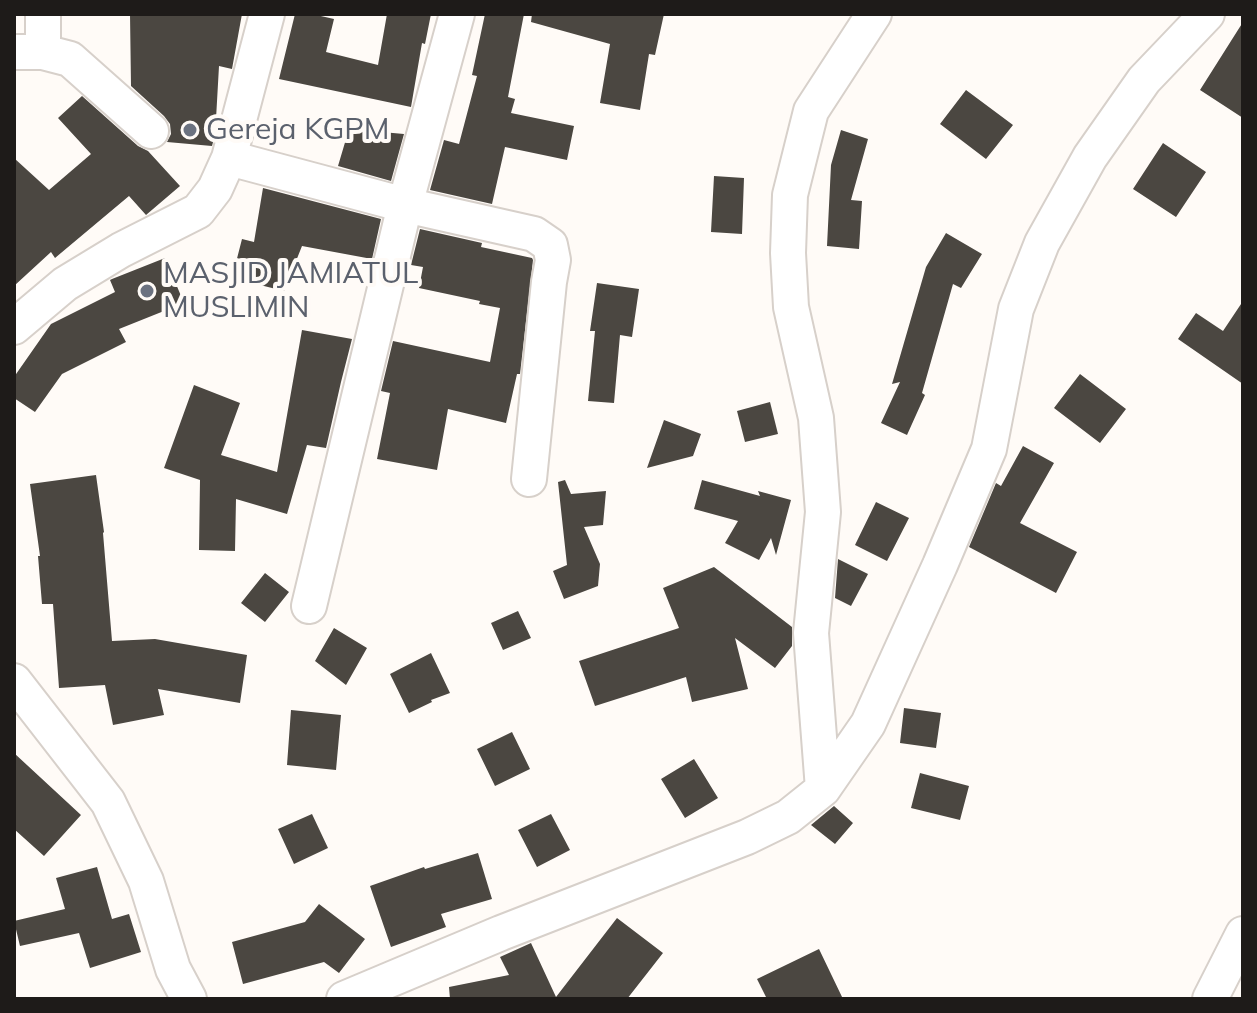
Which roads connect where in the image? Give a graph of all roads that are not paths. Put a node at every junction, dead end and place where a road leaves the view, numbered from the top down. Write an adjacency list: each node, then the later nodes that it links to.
1 (43, 14): 6 (street)
2 (267, 14): 8 (street)
3 (457, 14): 9 (street)
4 (874, 14): 14 (street)
5 (1207, 14): 14 (street)
6 (28, 52): 7 (street)
7 (151, 131)
8 (229, 158): 9 (street); 10 (street)
9 (405, 205): 11 (street); 12 (street)
10 (14, 327)
11 (529, 479)
12 (309, 606)
13 (14, 681): 16 (street)
14 (823, 789): 17 (street)
15 (1243, 934): 18 (street)
16 (189, 999)
17 (344, 999)
18 (1210, 999)

